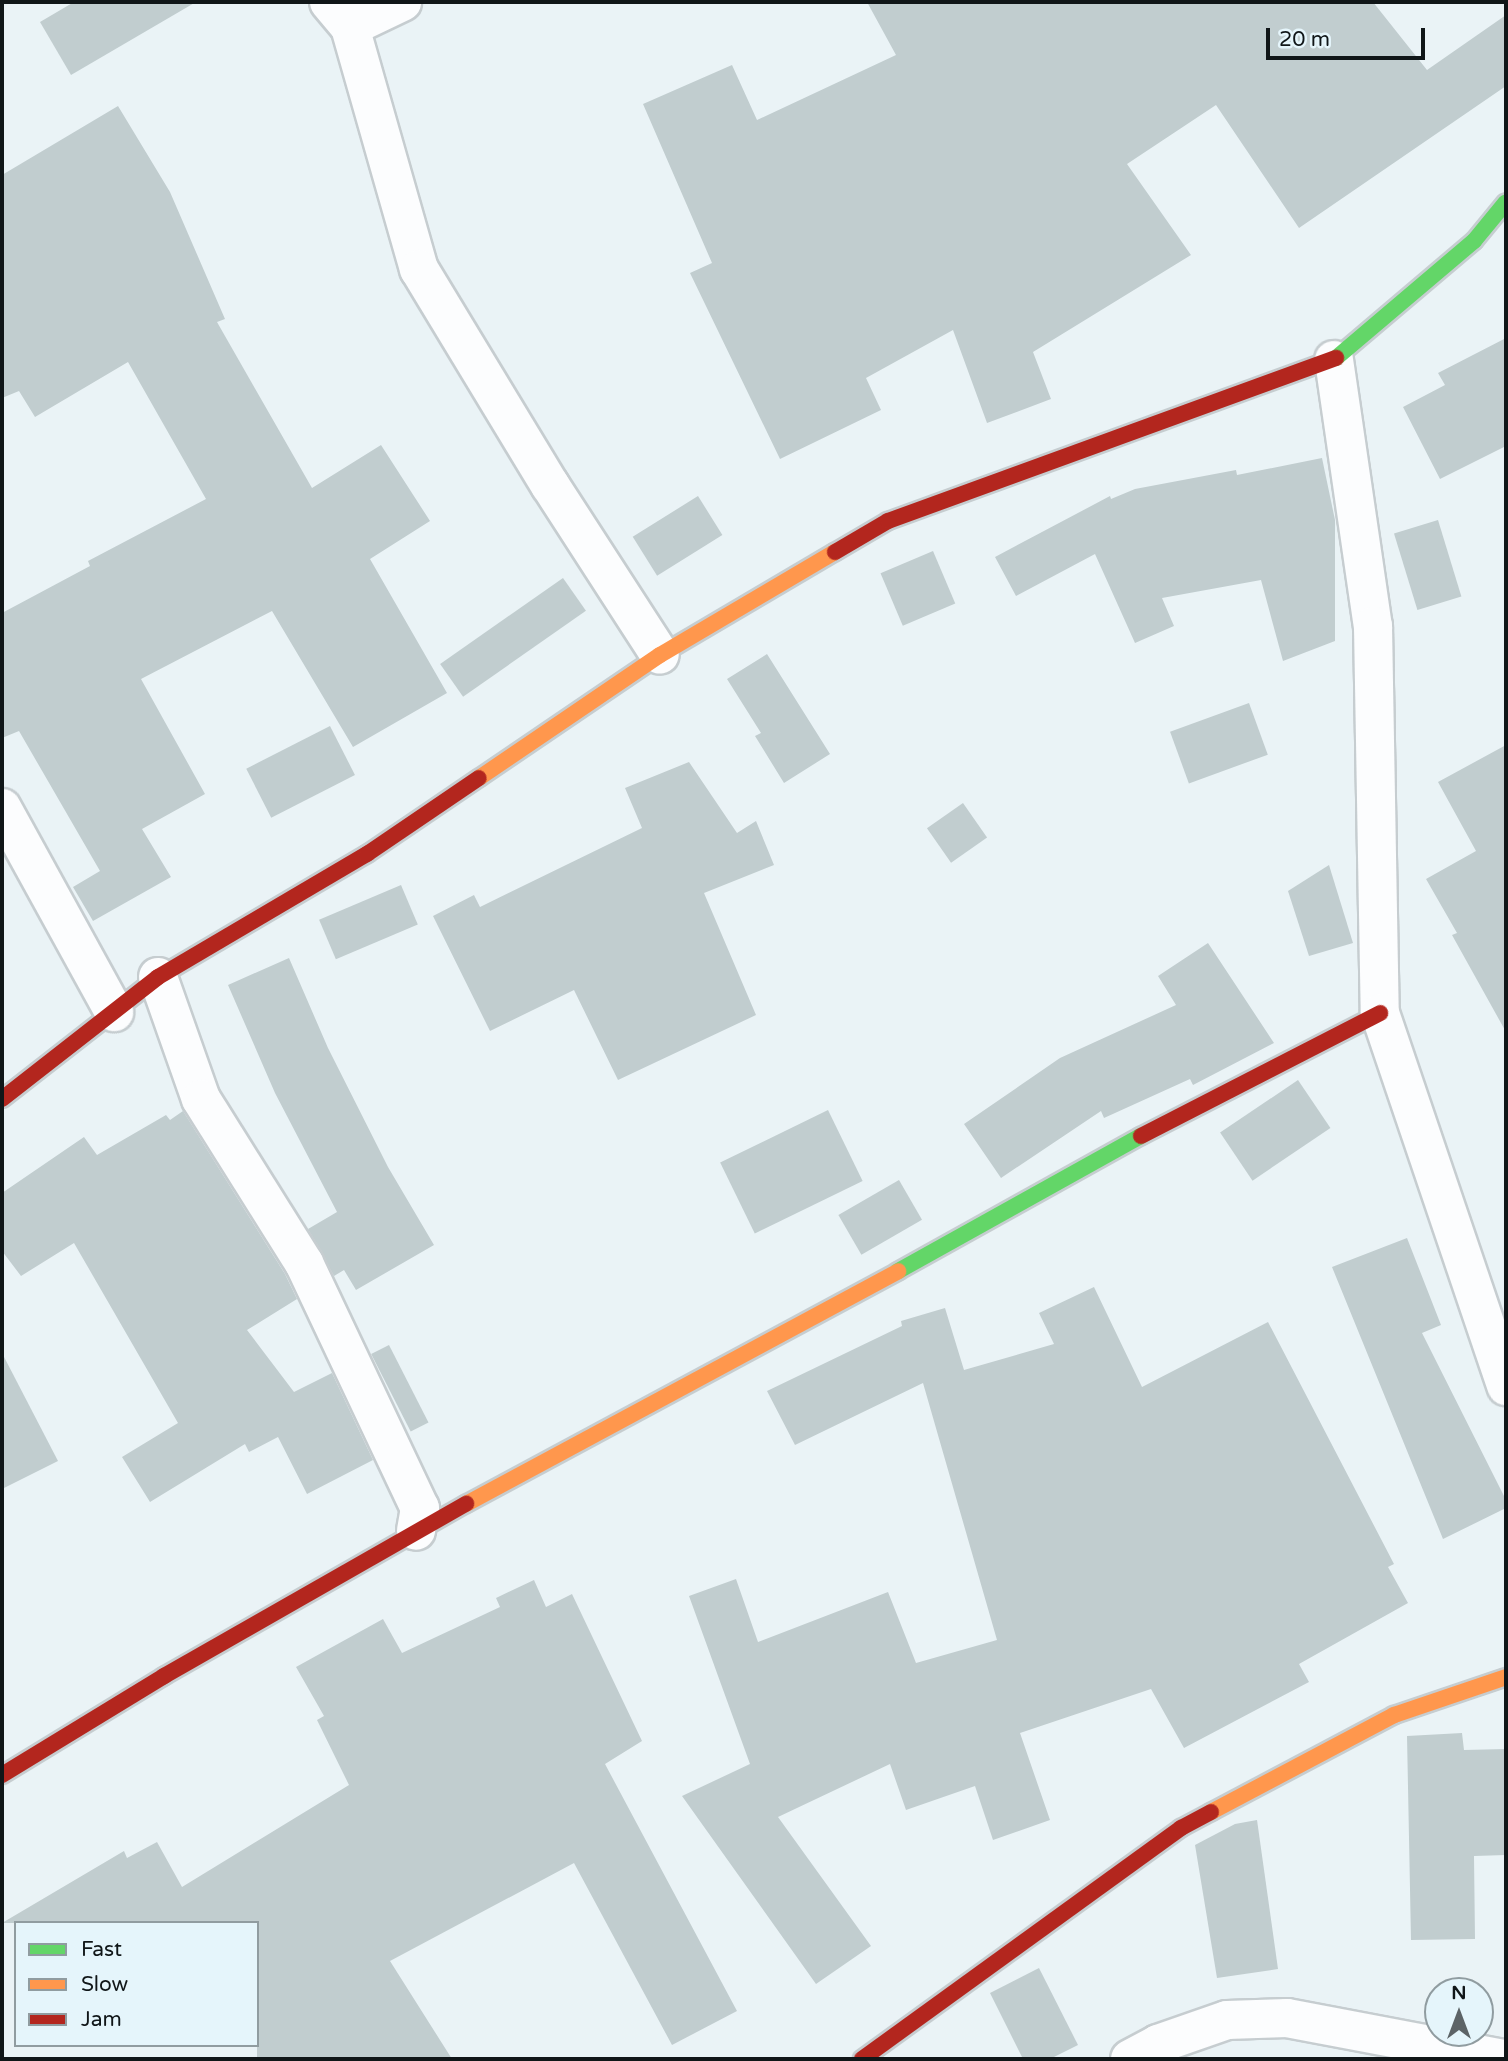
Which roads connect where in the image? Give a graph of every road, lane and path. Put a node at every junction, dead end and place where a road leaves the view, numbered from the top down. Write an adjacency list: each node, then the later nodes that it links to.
1 (402, 2): 2 (street)
2 (340, 14): 5 (street)
3 (1506, 202): 4 (street)
4 (1334, 360): 5 (street); 9 (street)
5 (660, 655): 7 (street)
6 (2, 808): 8 (street)
7 (158, 977): 8 (street); 12 (street)
8 (114, 1012): 10 (street)
9 (1380, 1013): 11 (street); 12 (street)
10 (2, 1099)
11 (1506, 1386)
12 (416, 1531): 14 (street)
13 (1506, 1676): 15 (street)
14 (2, 1775)
15 (862, 2059)
16 (1130, 2059): 17 (street)
17 (1503, 2059)

